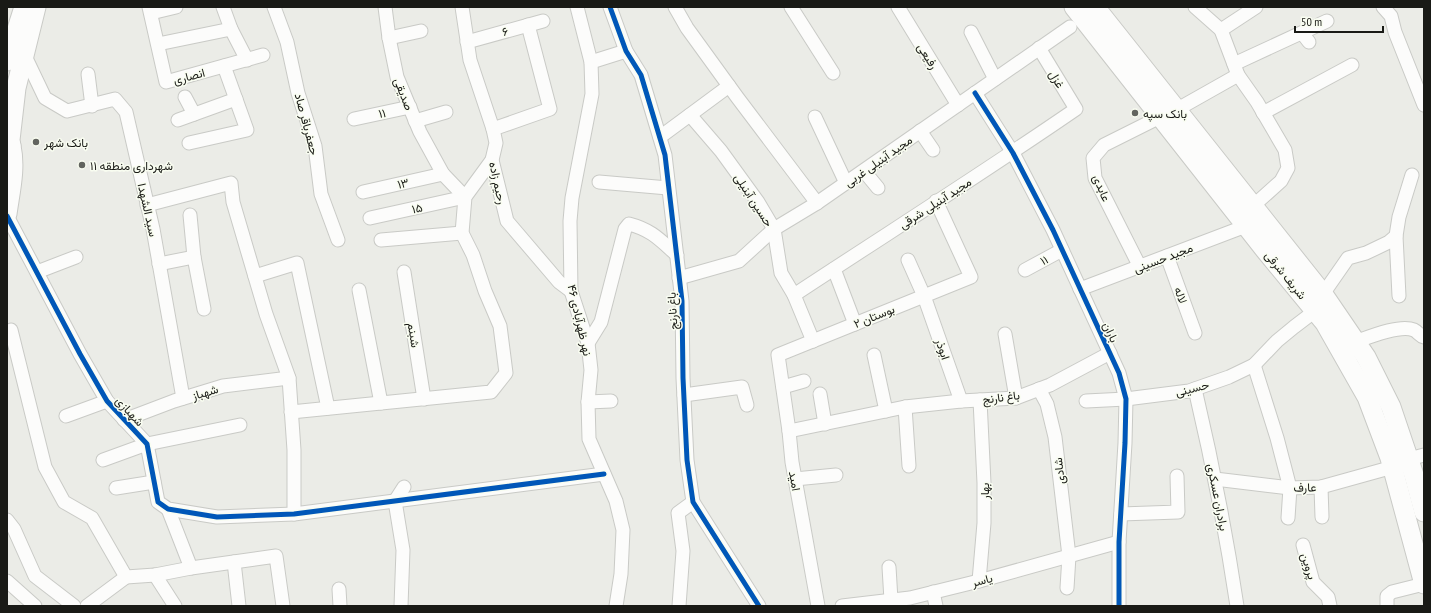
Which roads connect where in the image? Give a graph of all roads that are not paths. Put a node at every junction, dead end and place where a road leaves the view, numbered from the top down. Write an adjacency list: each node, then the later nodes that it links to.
1 (24, 7): 31 (main road)
2 (36, 7): 31 (main road)
3 (176, 7): 18 (street)
4 (223, 7): 23 (street)
5 (274, 7): 89 (street, جعفرباقر صاد)
6 (385, 7): 27 (street, صدیقی)
7 (462, 7): 28 (street, رحیم زاده)
8 (577, 7): 35 (street, نهر ظهرآبادی ۴۶)
9 (610, 7): 32 (street, باغ نارنج)
10 (675, 7): 43 (street)
11 (791, 7): 39 (street)
12 (898, 7): 47 (street, رفیعی)
13 (1074, 7): 41 (main road, شریف شرقی)
14 (1095, 7): 41 (main road, شریف شرقی)
15 (1195, 7): 24 (street)
16 (1256, 7): 24 (street)
17 (1383, 7): 48 (street)
18 (150, 10): 29 (street, انصاری)
19 (543, 21): 21 (street, ۶)
20 (1327, 21): 38 (street, عابدی)
21 (528, 25): 28 (street, ۶); 61 (street)
22 (1070, 27): 30 (street, مجید آبنیلی غربی)
23 (231, 29): 29 (street); 34 (street)
24 (1221, 30): 38 (street)
25 (421, 31): 27 (street)
26 (971, 32): 42 (street)
27 (389, 38): 50 (street, صدیقی)
28 (467, 42): 61 (street, رحیم زاده)
29 (158, 44): 37 (street, انصاری)
30 (1039, 48): 42 (street, مجید آبنیلی غربی); 51 (street, غزل)
31 (13, 50): 49 (street, سید الشهدا); 65 (main road)
32 (626, 50): 35 (street); 63 (street, باغ نارنج)
33 (263, 55): 34 (street, انصاری)
34 (247, 60): 37 (street, انصاری)
35 (591, 62): 107 (street, نهر ظهرآبادی ۴۶)
36 (1352, 65): 54 (street)
37 (224, 66): 46 (street)
38 (1236, 70): 53 (street, عابدی); 54 (street)
39 (833, 73)
40 (88, 74): 49 (street)
41 (1140, 78): 53 (main road, شریف شرقی)
42 (995, 79): 44 (street, مجید آبنیلی غربی)
43 (729, 86): 56 (street); 79 (street)
44 (975, 93): 47 (street, مجید آبنیلی غربی); 67 (street, باران)
45 (185, 97): 55 (street)
46 (236, 98): 55 (street); 64 (street)
47 (958, 105): 62 (street, مجید آبنیلی غربی)
48 (1424, 105)
49 (92, 106): 80 (street, سید الشهدا)
50 (410, 107): 58 (street, ۱۱); 60 (street, صدیقی)
51 (1076, 109): 67 (street, مجید آبنیلی شرقی)
52 (446, 112): 60 (street)
53 (1168, 113): 81 (main road, شریف شرقی); 85 (main road, شریف شرقی); 98 (street, عابدی)
54 (1263, 113): 81 (street)
55 (194, 114): 59 (street)
56 (690, 115): 63 (street); 86 (street, حسین آبنیلی)
57 (815, 117): 73 (street)
58 (354, 119)
59 (178, 120)
60 (415, 121): 70 (street, صدیقی)
61 (493, 129): 68 (street, رحیم زاده)
62 (920, 131): 66 (street); 69 (street, مجید آبنیلی غربی)
63 (660, 137): 74 (street, باغ نارنج)
64 (189, 143)
65 (9, 145): 82 (main road)
66 (933, 150)
67 (1013, 153): 78 (street, مجید آبنیلی شرقی); 91 (street, باران)
68 (492, 160): 77 (street); 107 (street, رحیم زاده)
69 (864, 170): 73 (street, مجید آبنیلی غربی); 75 (street)
70 (443, 174): 76 (street, ۱۳); 77 (street, صدیقی)
71 (1412, 175): 88 (street)
72 (599, 182): 74 (street)
73 (846, 183): 79 (street, مجید آبنیلی غربی)
74 (668, 188): 92 (street, باغ نارنج)
75 (878, 188)
76 (363, 192)
77 (465, 197): 84 (street, ۱۵); 87 (street)
78 (936, 201): 99 (street, مجید آبنیلی شرقی); 110 (street, بوستان ۲)
79 (818, 204): 86 (street, مجید آبنیلی غربی)
80 (147, 205): 97 (street, سید الشهدا); 103 (street)
81 (1253, 206): 108 (main road, شریف شرقی)
82 (7, 215): 101 (street, شهبازی)
83 (190, 215): 94 (street)
84 (370, 218)
85 (1246, 226): 93 (street, مجید حسینی); 113 (main road, شریف شرقی)
86 (774, 229): 104 (street, مجید آبنیلی غربی); 109 (street, حسین آبنیلی)
87 (462, 233): 90 (street); 135 (street)
88 (1396, 236): 108 (street); 111 (street)
89 (338, 240)
90 (381, 240)
91 (1062, 250): 100 (street, ۱۱); 105 (street, باران)
92 (676, 255): 104 (street, باغ نارنج); 121 (street)
93 (1167, 256): 98 (street, مجید حسینی); 116 (street, لاله)
94 (194, 257): 97 (street); 112 (street)
95 (76, 258): 101 (street)
96 (908, 260): 110 (street, ابوذر)
97 (159, 264): 133 (street, سید الشهدا)
98 (1140, 266): 105 (street, مجید حسینی)
99 (834, 269): 109 (street, مجید آبنیلی شرقی); 114 (street)
100 (1025, 270)
101 (37, 272): 141 (street, شهبازی)
102 (404, 272): 135 (street, شبنم)
103 (255, 276): 126 (street); 146 (street)
104 (680, 278): 132 (street, باغ نارنج)
105 (1080, 289): 122 (street, باران)
106 (359, 290): 143 (street)
107 (571, 290): 121 (street, نهر ظهرآبادی ۴۶)
108 (1324, 294): 120 (main road, شریف شرقی)
109 (794, 295): 119 (street, حسین آبنیلی)
110 (924, 296): 114 (street, بوستان ۲); 139 (street, ابوذر)
111 (1399, 296)
112 (204, 309)
113 (1315, 311): 125 (street, حسینی); 156 (main road, شریف شرقی)
114 (855, 324): 119 (street, بوستان ۲)
115 (11, 330): 184 (street)
116 (1195, 333)
117 (1005, 334): 134 (street)
118 (1424, 338): 120 (street)
119 (813, 340): 123 (street, بوستان ۲)
120 (1355, 342): 156 (main road, شریف شرقی)
121 (588, 343): 142 (street, نهر ظهرآبادی ۴۶)
122 (1110, 353): 129 (street, باغ نارنج); 136 (street, باران)
123 (778, 354): 128 (street, امید)
124 (874, 355): 147 (street)
125 (1254, 365): 130 (street, حسینی); 167 (street)
126 (289, 378): 133 (street, شهباز); 148 (street)
127 (804, 381): 128 (street)
128 (783, 387): 153 (street, امید)
129 (1039, 389): 134 (street, باغ نارنج); 179 (street, شادی)
130 (1195, 389): 136 (street, حسینی); 162 (street, برادران عسکری)
131 (820, 394): 151 (street)
132 (684, 396): 144 (street); 169 (street, باغ نارنج)
133 (183, 398): 150 (street, شهباز)
134 (1016, 398): 137 (street, باغ نارنج)
135 (424, 399): 143 (street)
136 (1126, 399): 140 (street, حسینی); 173 (street, باران)
137 (980, 400): 139 (street, باغ نارنج); 186 (street, بهار)
138 (611, 401): 142 (street)
139 (961, 401): 145 (street, باغ نارنج)
140 (1086, 401)
141 (107, 402): 149 (street); 150 (street, شهبازی)
142 (588, 402): 158 (street, نهر ظهرآبادی ۴۶)
143 (381, 403): 146 (street)
144 (747, 405)
145 (905, 407): 147 (street, باغ نارنج); 157 (street)
146 (328, 408): 148 (street)
147 (886, 411): 151 (street, باغ نارنج)
148 (291, 412): 172 (street)
149 (66, 416)
150 (124, 420): 154 (street, شهبازی)
151 (825, 424): 153 (street, باغ نارنج)
152 (240, 425): 154 (street)
153 (789, 431): 161 (street, امید)
154 (146, 444): 155 (street); 163 (street)
155 (103, 460)
156 (1409, 461): 165 (street, عارف); 171 (main road, شریف شرقی); 187 (main road, شریف شرقی)
157 (909, 466)
158 (604, 474): 168 (street); 200 (street, نهر ظهرآبادی ۴۶)
159 (836, 475): 161 (street)
160 (1177, 476): 173 (street)
161 (795, 479): 203 (street, امید)
162 (1215, 479): 167 (street, عارف); 207 (street, برادران عسکری)
163 (154, 482): 166 (street); 170 (street)
164 (404, 487): 168 (street)
165 (1321, 487): 167 (street, عارف); 174 (street)
166 (116, 488)
167 (1290, 488): 175 (street)
168 (395, 501): 172 (street); 199 (street)
169 (693, 502): 201 (street); 202 (street, باغ نارنج)
170 (168, 509): 172 (street); 181 (street)
171 (1424, 512)
172 (294, 514)
173 (1121, 514): 177 (street, باران)
174 (1322, 517)
175 (1288, 518)
176 (7, 520): 193 (street)
177 (1119, 542): 179 (street, یاسر); 206 (street, باران)
178 (1303, 545): 208 (street, پروین)
179 (1069, 556): 186 (street, یاسر); 188 (street, شادی)
180 (234, 562): 181 (street); 196 (street); 197 (street)
181 (191, 568): 183 (street)
182 (889, 568): 191 (street)
183 (155, 575): 184 (street); 195 (street)
184 (126, 577): 194 (street)
185 (7, 581): 192 (street)
186 (979, 581): 190 (street, یاسر)
187 (1424, 584): 209 (street)
188 (1067, 588)
189 (339, 589): 198 (street)
190 (932, 592): 191 (street, یاسر); 205 (street)
191 (891, 600): 204 (street, یاسر)
192 (35, 606)
193 (74, 606)
194 (87, 606)
195 (176, 606)
196 (239, 606)
197 (283, 606)
198 (340, 606)
199 (401, 606)
200 (616, 606)
201 (679, 606)
202 (760, 606)
203 (818, 606)
204 (842, 606)
205 (936, 606)
206 (1119, 606)
207 (1237, 606)
208 (1330, 606)
209 (1387, 606)

